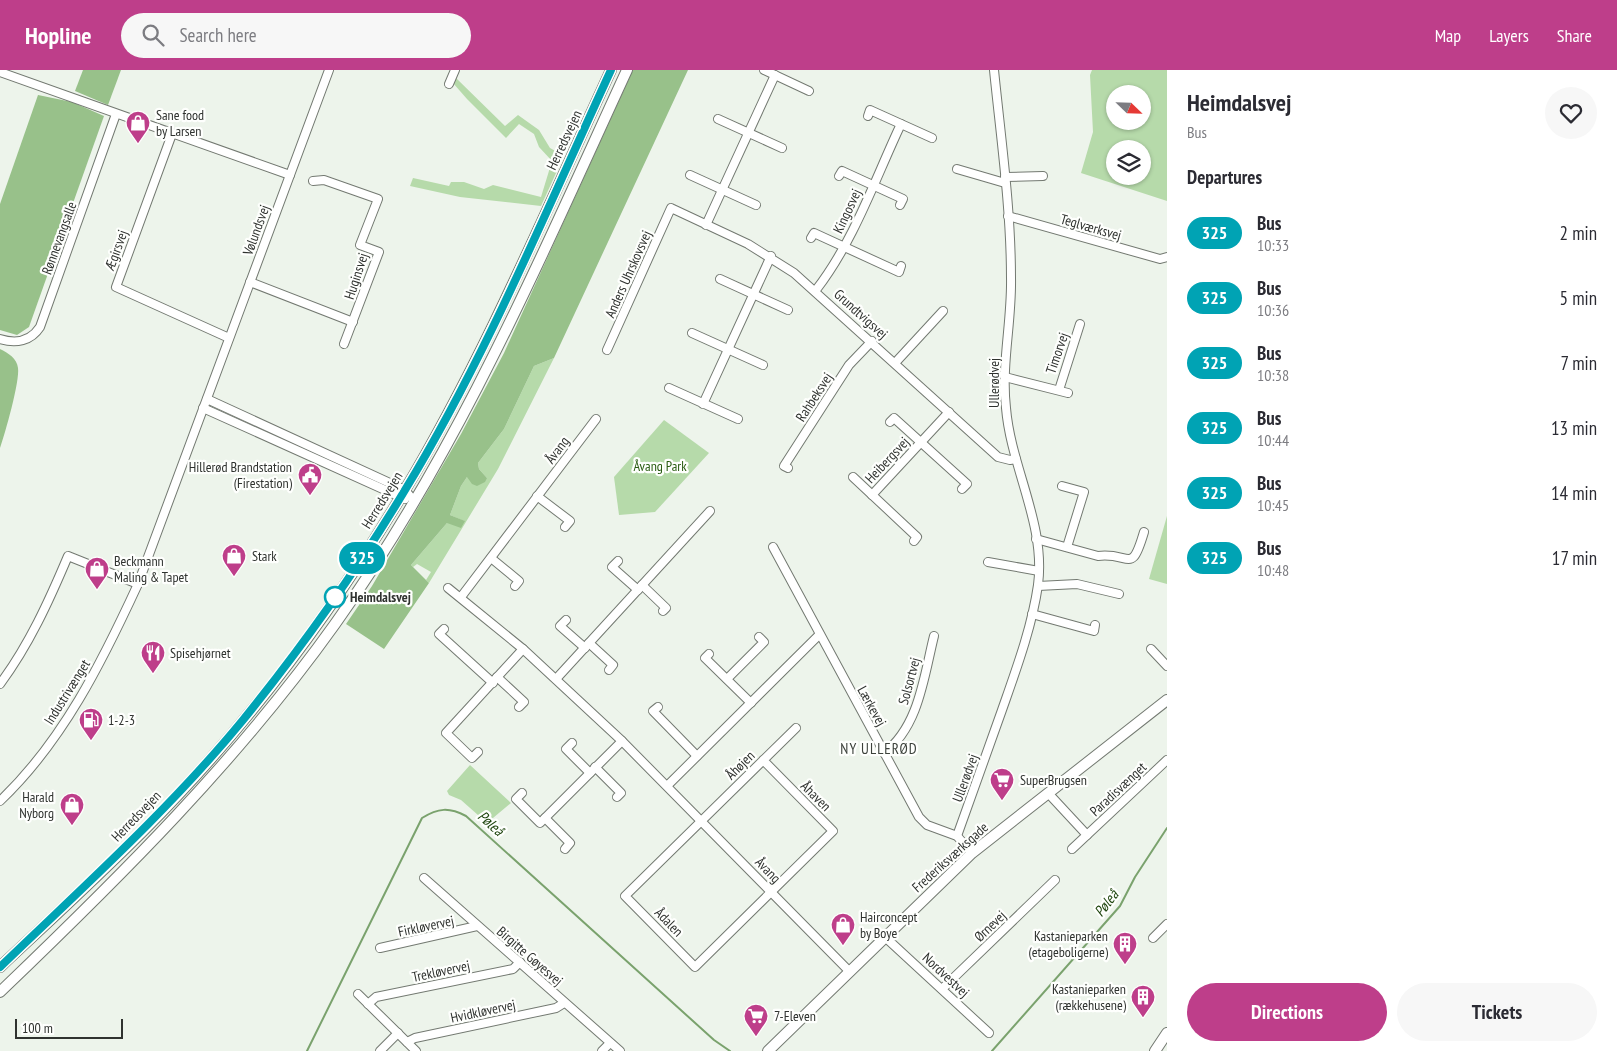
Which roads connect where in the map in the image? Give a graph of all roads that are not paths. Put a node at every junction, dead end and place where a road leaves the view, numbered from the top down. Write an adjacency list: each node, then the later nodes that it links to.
1 (329, 70): 21 (street, Vølundsvej)
2 (455, 70): 9 (street)
3 (612, 70): 72 (street, Herredsvejen)
4 (627, 70): 75 (street, Herredsvejen)
5 (764, 70): 8 (street)
6 (994, 70): 24 (street, Ullerødvej)
7 (0, 72): 11 (street)
8 (775, 75): 10 (street); 15 (street)
9 (449, 84)
10 (809, 91)
11 (116, 114): 16 (street); 48 (street, Rønnevangsalle)
12 (868, 116): 14 (street)
13 (718, 119): 15 (street)
14 (901, 124): 17 (street); 26 (street, Kingosvej)
15 (748, 133): 18 (street); 27 (street)
16 (172, 134): 21 (street); 47 (street, Ægirsvej)
17 (932, 138)
18 (782, 148)
19 (957, 168): 24 (street)
20 (690, 174): 27 (street)
21 (290, 175): 39 (street, Vølundsvej)
22 (840, 176): 26 (street, Kingosvej)
23 (1042, 176): 24 (street)
24 (1005, 180): 31 (street, Ullerødvej)
25 (313, 181): 44 (street, Huginsvej)
26 (872, 185): 28 (street, Kingosvej); 34 (street, Kingosvej)
27 (723, 189): 29 (street); 32 (street)
28 (900, 204)
29 (756, 205)
30 (671, 208): 32 (street, Grundtvigsvej); 52 (street, Anders Uhrskovsvej)
31 (1008, 216): 36 (street, Teglværksvej); 55 (street, Ullerødvej)
32 (706, 225): 35 (street, Grundtvigsvej)
33 (811, 238): 34 (street, Kingosvej)
34 (844, 247): 37 (street, Kingosvej); 40 (street, Kingosvej)
35 (771, 256): 40 (street, Grundtvigsvej); 41 (street)
36 (1167, 257)
37 (901, 266)
38 (720, 279): 41 (street)
39 (250, 282): 44 (street, Huginsvej); 47 (street, Vølundsvej)
40 (816, 290): 49 (street, Grundtvigsvej)
41 (753, 294): 42 (street); 51 (street)
42 (788, 310)
43 (943, 312): 53 (street)
44 (353, 322): 50 (street, Huginsvej)
45 (1080, 324): 57 (street, Timorvej)
46 (692, 333): 51 (street)
47 (229, 338): 59 (street, Vølundsvej)
48 (0, 339)
49 (872, 341): 53 (street, Grundtvigsvej); 68 (street, Rahbeksvej)
50 (344, 344)
51 (728, 349): 54 (street); 60 (street)
52 (607, 350)
53 (895, 363): 62 (street, Grundtvigsvej)
54 (763, 365)
55 (1005, 377): 57 (street, Timorvej); 67 (street, Ullerødvej)
56 (669, 388): 60 (street)
57 (1059, 390): 58 (street, Timorvej)
58 (1068, 393)
59 (207, 400): 61 (street, Industrivænget); 72 (street)
60 (704, 404): 64 (street)
61 (203, 408): 72 (street); 87 (street, Industrivænget)
62 (949, 412): 66 (street, Heibergsvej); 67 (street, Grundtvigsvej)
63 (596, 419): 74 (street, Åvang)
64 (738, 420)
65 (890, 422): 66 (street, Heibergsvej)
66 (921, 442): 71 (street, Heibergsvej); 73 (street, Heibergsvej)
67 (1016, 459): 79 (street, Ullerødvej)
68 (788, 468)
69 (853, 477): 73 (street, Heibergsvej)
70 (1062, 486): 82 (street)
71 (962, 489)
72 (403, 494): 75 (street); 146 (street, Herredsvejen)
73 (872, 495): 80 (street, Heibergsvej)
74 (537, 496): 77 (street); 83 (street, Åvang)
75 (414, 501): 149 (street, Herredsvejen)
76 (710, 512): 91 (street)
77 (565, 527)
78 (1144, 532): 82 (street)
79 (1036, 539): 82 (street); 86 (street, Ullerødvej)
80 (914, 541)
81 (773, 547): 99 (street, Lærkevej)
82 (1067, 547)
83 (491, 558): 88 (street); 93 (street, Åvang)
84 (618, 561): 91 (street)
85 (988, 562): 86 (street)
86 (1039, 571): 89 (street, Ullerødvej)
87 (138, 584): 111 (street); 129 (street, Industrivænget)
88 (515, 586)
89 (1038, 586): 92 (street); 95 (street, Ullerødvej)
90 (448, 588): 93 (street, Åvang)
91 (640, 588): 94 (street); 102 (street)
92 (1119, 594)
93 (461, 597): 103 (street, Åvang)
94 (663, 611)
95 (1032, 614): 97 (street); 132 (street, Ullerødvej)
96 (566, 620): 102 (street)
97 (1095, 625)
98 (444, 629): 110 (street)
99 (819, 635): 113 (street); 120 (street, Lærkevej)
100 (934, 636): 120 (street, Solsortvej)
101 (759, 637): 109 (street)
102 (587, 646): 107 (street); 108 (street)
103 (523, 649): 108 (street, Åvang); 110 (street)
104 (1151, 649): 106 (street)
105 (709, 654): 109 (street)
106 (1167, 666)
107 (609, 670)
108 (556, 679): 117 (street, Åvang)
109 (727, 679): 113 (street)
110 (495, 680): 114 (street); 119 (street)
111 (0, 684)
112 (1167, 700): 127 (street, Frederiksværksgade)
113 (751, 703): 121 (street)
114 (519, 707)
115 (658, 707): 121 (street)
116 (796, 728): 122 (street, Åhøjen)
117 (622, 740): 124 (street); 125 (street, Åvang)
118 (572, 743): 124 (street)
119 (478, 752)
120 (884, 753): 132 (street, Lærkevej)
121 (697, 756): 125 (street)
122 (763, 760): 131 (street, Åhøjen); 139 (street, Åhaven)
123 (1167, 760): 133 (street, Paradisvænget)
124 (593, 770): 128 (street); 130 (street)
125 (668, 785): 131 (street, Åvang)
126 (522, 793): 130 (street)
127 (1048, 793): 133 (street, Paradisvænget); 136 (street, Frederiksværksgade)
128 (617, 798)
129 (0, 801)
130 (545, 818): 134 (street)
131 (702, 820): 139 (street, Åvang); 139 (street, Ådalen)
132 (957, 836): 136 (street, Lærkevej)
133 (1087, 836): 135 (street, Paradisvænget)
134 (565, 849)
135 (1072, 849)
136 (972, 853): 142 (street, Frederiksværksgade)
137 (424, 878): 141 (street, Birgitte Gøyesvej)
138 (1055, 880): 148 (street, Ørnevej)
139 (771, 892): 147 (street, Åvang)
140 (1167, 924): 143 (street)
141 (477, 926): 144 (street, Firkløvervej); 145 (street, Birgitte Gøyesvej)
142 (885, 937): 147 (street, Frederiksværksgade); 148 (street, Nordvestvej)
143 (1152, 938)
144 (380, 948)
145 (520, 962): 151 (street, Birgitte Gøyesvej); 152 (street, Trekløvervej)
146 (0, 967)
147 (850, 972): 162 (street, Frederiksværksgade)
148 (942, 989): 154 (street, Nordvestvej)
149 (0, 992)
150 (358, 994): 152 (street)
151 (564, 1003): 156 (street, Hvidkløvervej); 157 (street, Birgitte Gøyesvej)
152 (368, 1004): 153 (street)
153 (398, 1033): 156 (street); 158 (street)
154 (989, 1033)
155 (1166, 1035): 163 (street)
156 (407, 1042): 159 (street)
157 (610, 1043): 160 (street); 161 (street, Birgitte Gøyesvej)
158 (380, 1051)
159 (416, 1051)
160 (602, 1051)
161 (620, 1051)
162 (768, 1051)
163 (1155, 1051)

